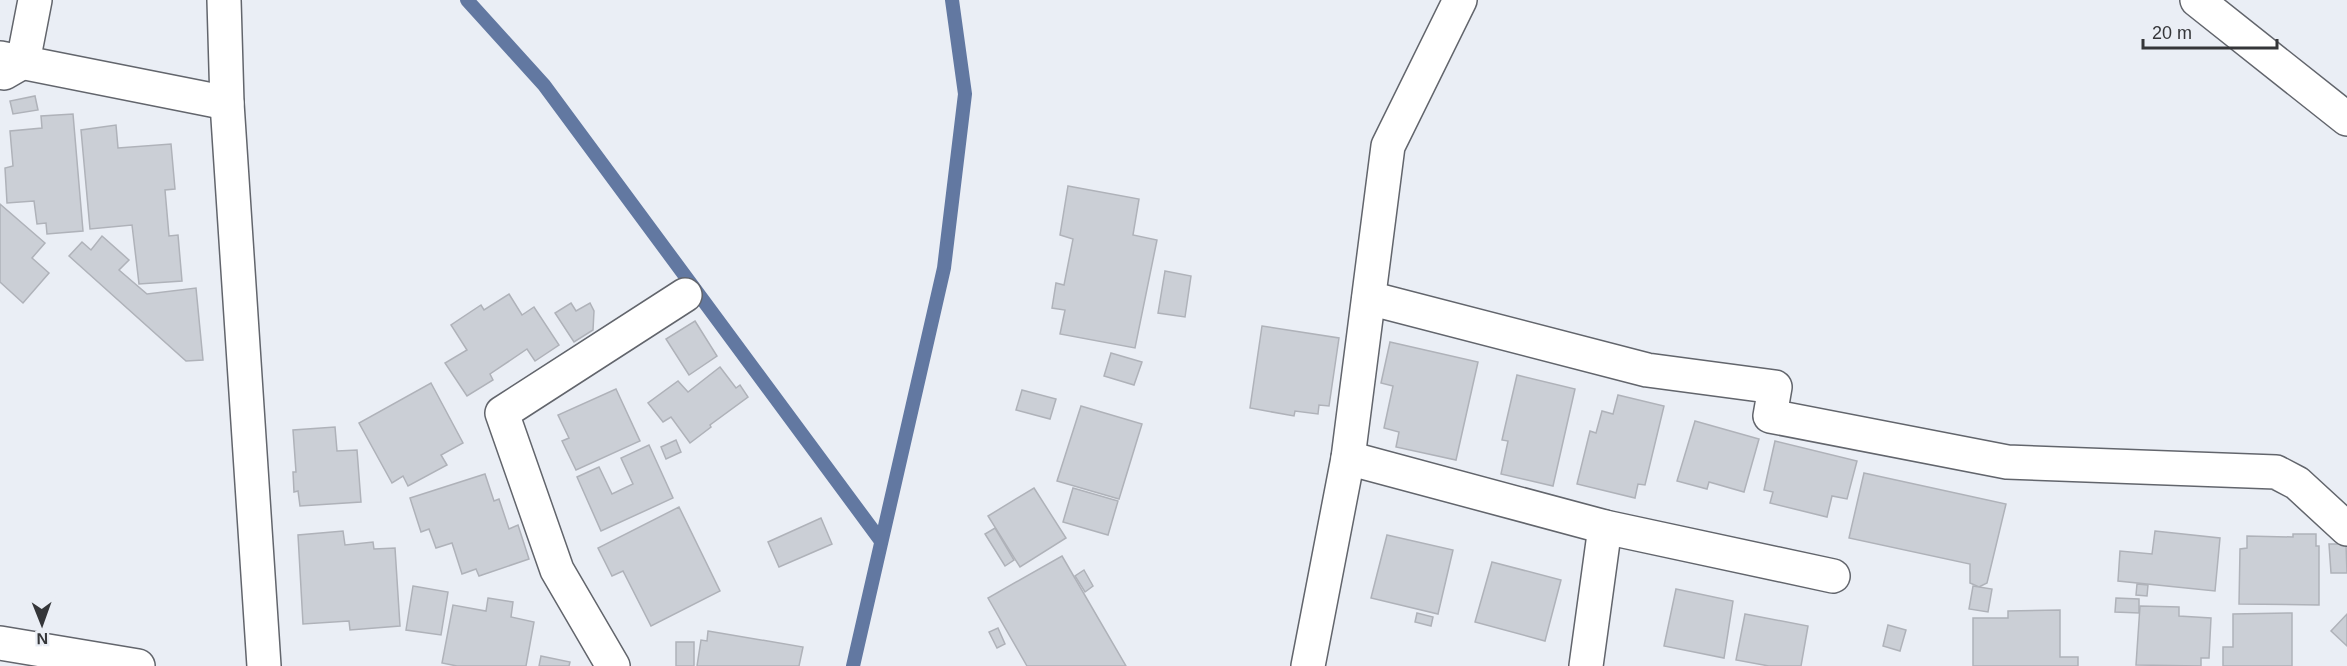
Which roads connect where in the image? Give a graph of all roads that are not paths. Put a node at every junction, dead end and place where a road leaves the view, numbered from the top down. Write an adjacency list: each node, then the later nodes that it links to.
1 (35, 0): 5 (street)
2 (224, 0): 6 (street)
3 (1460, 0): 9 (street)
4 (2197, 0): 7 (street)
5 (8, 65): 6 (street)
6 (227, 104): 16 (street)
7 (2347, 119)
8 (685, 295): 17 (street)
9 (1369, 298): 10 (street); 12 (street)
10 (1348, 459): 11 (street); 18 (street)
11 (1605, 527): 13 (street); 19 (street)
12 (2347, 530)
13 (1833, 576)
14 (0, 643): 15 (street)
15 (138, 666)
16 (264, 666)
17 (613, 666)
18 (1308, 666)
19 (1586, 666)

